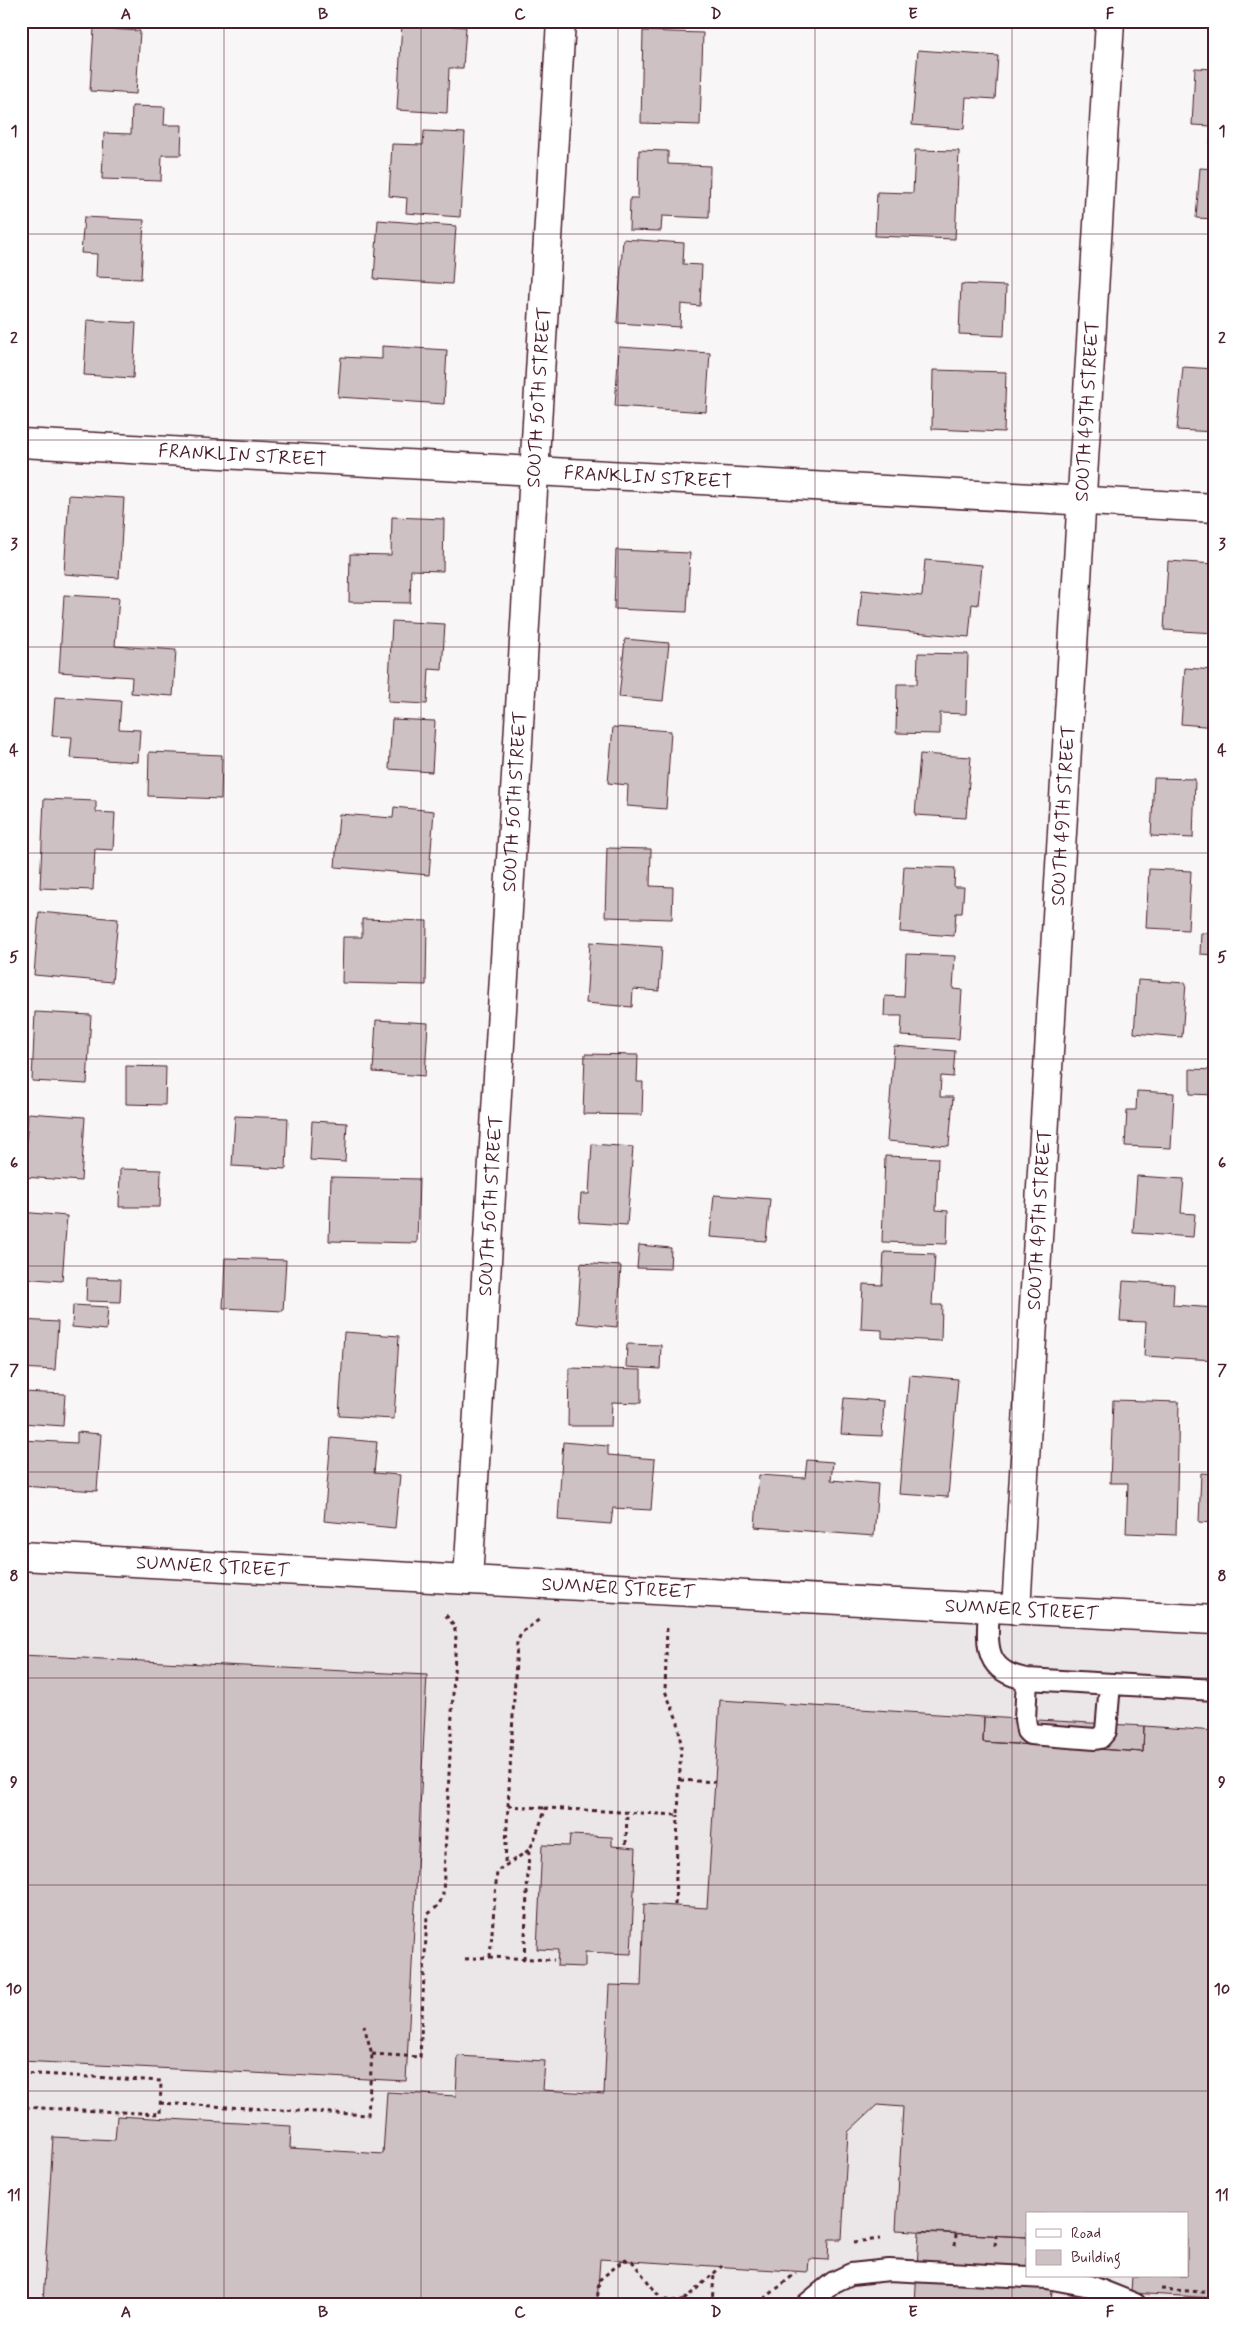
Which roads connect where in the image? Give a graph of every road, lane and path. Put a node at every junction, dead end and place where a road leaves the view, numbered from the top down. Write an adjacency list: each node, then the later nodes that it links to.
1 (561, 21): 4 (street, SOUTH 50TH STREET)
2 (1110, 21): 5 (street, SOUTH 49TH STREET)
3 (21, 443): 4 (street, FRANKLIN STREET)
4 (534, 471): 5 (street, FRANKLIN STREET); 8 (street, SOUTH 50TH STREET)
5 (1082, 501): 6 (street, FRANKLIN STREET); 10 (street, SOUTH 49TH STREET)
6 (1215, 508)
7 (21, 1556): 8 (street, SUMNER STREET)
8 (468, 1580): 9 (street, SUMNER STREET)
9 (989, 1608): 10 (street, SUMNER STREET); 15 (lane)
10 (1016, 1610): 13 (street, SUMNER STREET)
11 (444, 1613): 33 (path)
12 (540, 1619): 20 (path)
13 (1215, 1620)
14 (667, 1625): 18 (path)
15 (1027, 1679): 16 (lane); 16 (lane)
16 (1110, 1684): 17 (lane)
17 (1215, 1690)
18 (680, 1780): 19 (path); 23 (path)
19 (715, 1782)
20 (508, 1806): 21 (path); 26 (path)
21 (546, 1808): 22 (path); 25 (path)
22 (627, 1812): 23 (path); 24 (path)
23 (678, 1814): 27 (path)
24 (626, 1844)
25 (529, 1850): 26 (path); 30 (path)
26 (505, 1863): 28 (path)
27 (675, 1905)
28 (490, 1957): 29 (path); 30 (path)
29 (465, 1959)
30 (524, 1959): 31 (path)
31 (554, 1960)
32 (364, 2026): 33 (path)
33 (372, 2054): 35 (path)
34 (21, 2073): 35 (path)
35 (160, 2103): 36 (path)
36 (21, 2107)
37 (722, 2266): 38 (path)
38 (714, 2274): 44 (path); 45 (path)
39 (1026, 2277): 49 (lane)
40 (1047, 2278): 50 (lane)
41 (1159, 2289): 42 (path)
42 (1215, 2293)
43 (662, 2300): 44 (path); 46 (path); 47 (path)
44 (684, 2300): 45 (path)
45 (712, 2303): 48 (path)
46 (597, 2304)
47 (658, 2304)
48 (754, 2304)
49 (807, 2304)
50 (1135, 2304)

